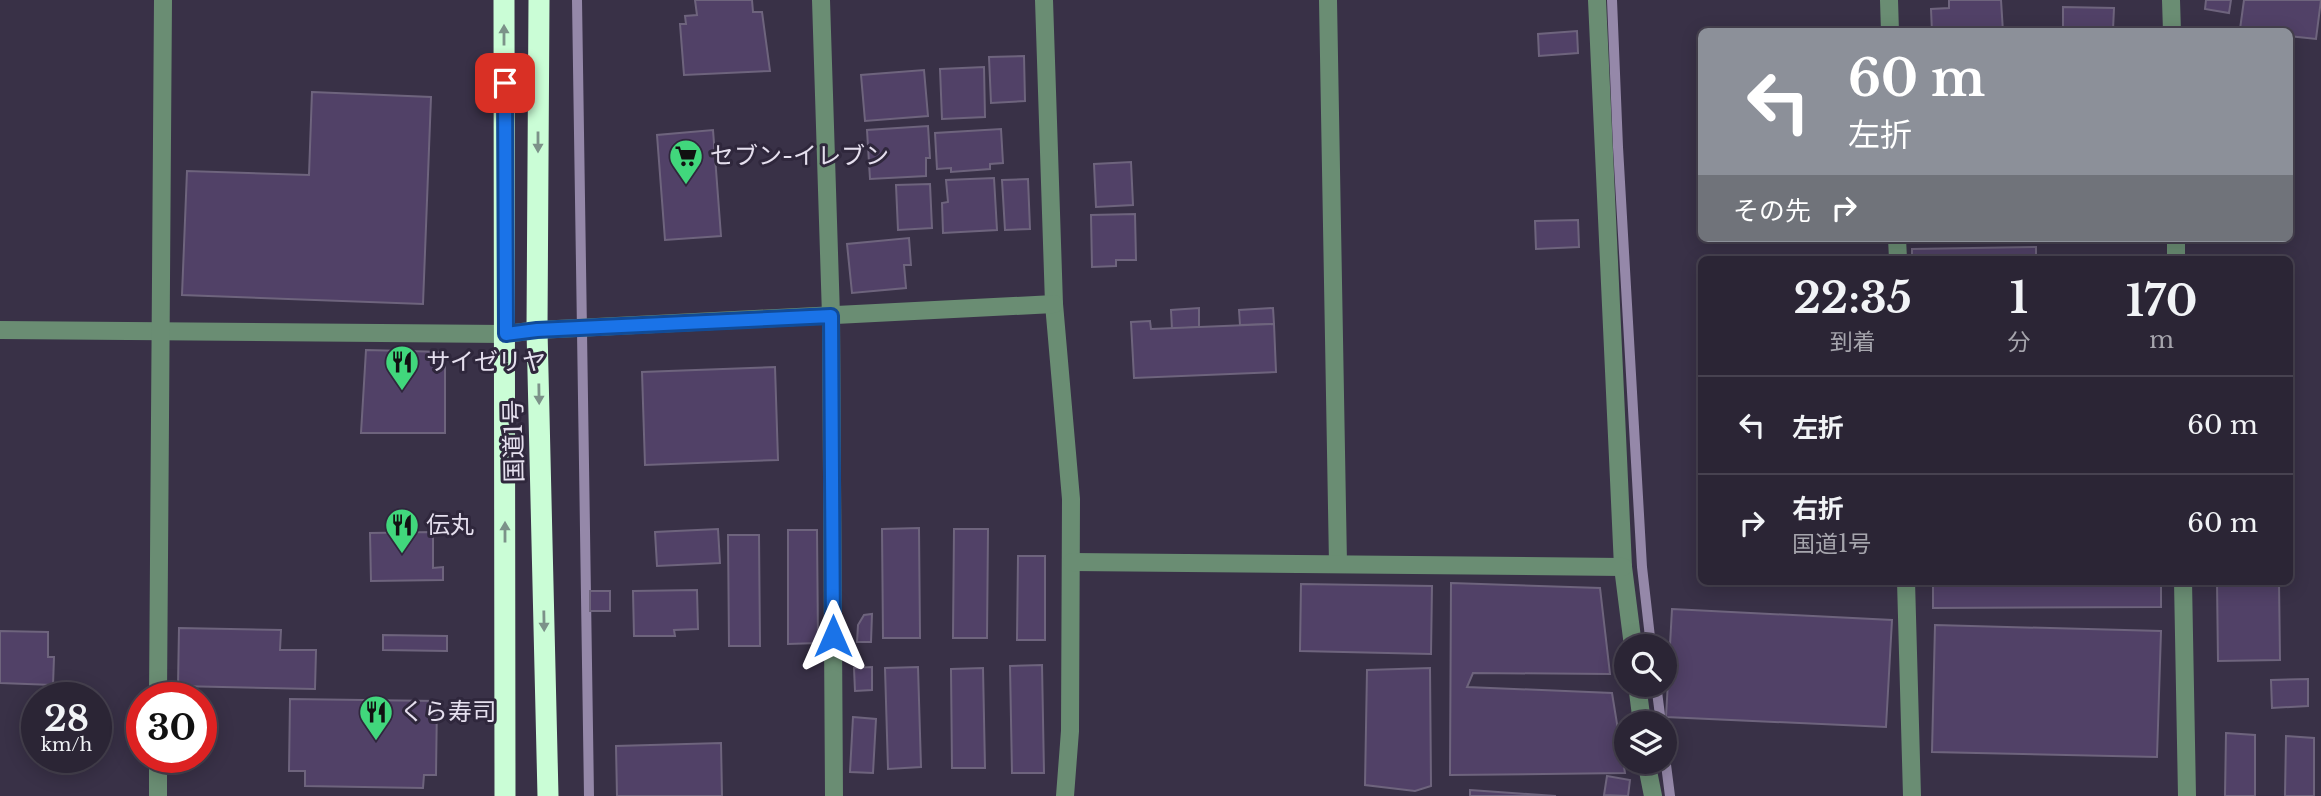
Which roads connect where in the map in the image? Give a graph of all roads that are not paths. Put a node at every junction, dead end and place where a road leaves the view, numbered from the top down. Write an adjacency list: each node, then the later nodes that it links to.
1 (163, 0): 16 (street)
2 (504, 0): 17 (highway, 国道1号, one-way to 2)
3 (539, 0): 14 (highway, 国道1号, one-way to 14)
4 (821, 0): 13 (street)
5 (1044, 0): 12 (street)
6 (1328, 0): 19 (street)
7 (1597, 0): 20 (street)
8 (1889, 0): 10 (street)
9 (2171, 0): 11 (street)
10 (1890, 28)
11 (2172, 28)
12 (1054, 304): 13 (street); 18 (street)
13 (831, 316): 14 (street); 30 (street)
14 (537, 330): 17 (street); 29 (highway, 国道1号, one-way to 29)
15 (0, 331): 16 (street)
16 (161, 331): 17 (street); 24 (street)
17 (506, 334): 28 (highway, 国道1号, one-way to 17)
18 (1072, 562): 19 (street); 31 (street)
19 (1338, 564): 20 (street)
20 (1623, 567): 23 (street)
21 (1906, 585): 33 (street)
22 (2183, 585): 34 (street)
23 (1631, 634)
24 (158, 682)
25 (158, 773): 27 (street)
26 (1649, 774): 32 (street)
27 (158, 796)
28 (505, 796)
29 (548, 796)
30 (834, 796)
31 (1065, 796)
32 (1653, 796)
33 (1912, 796)
34 (2187, 796)

